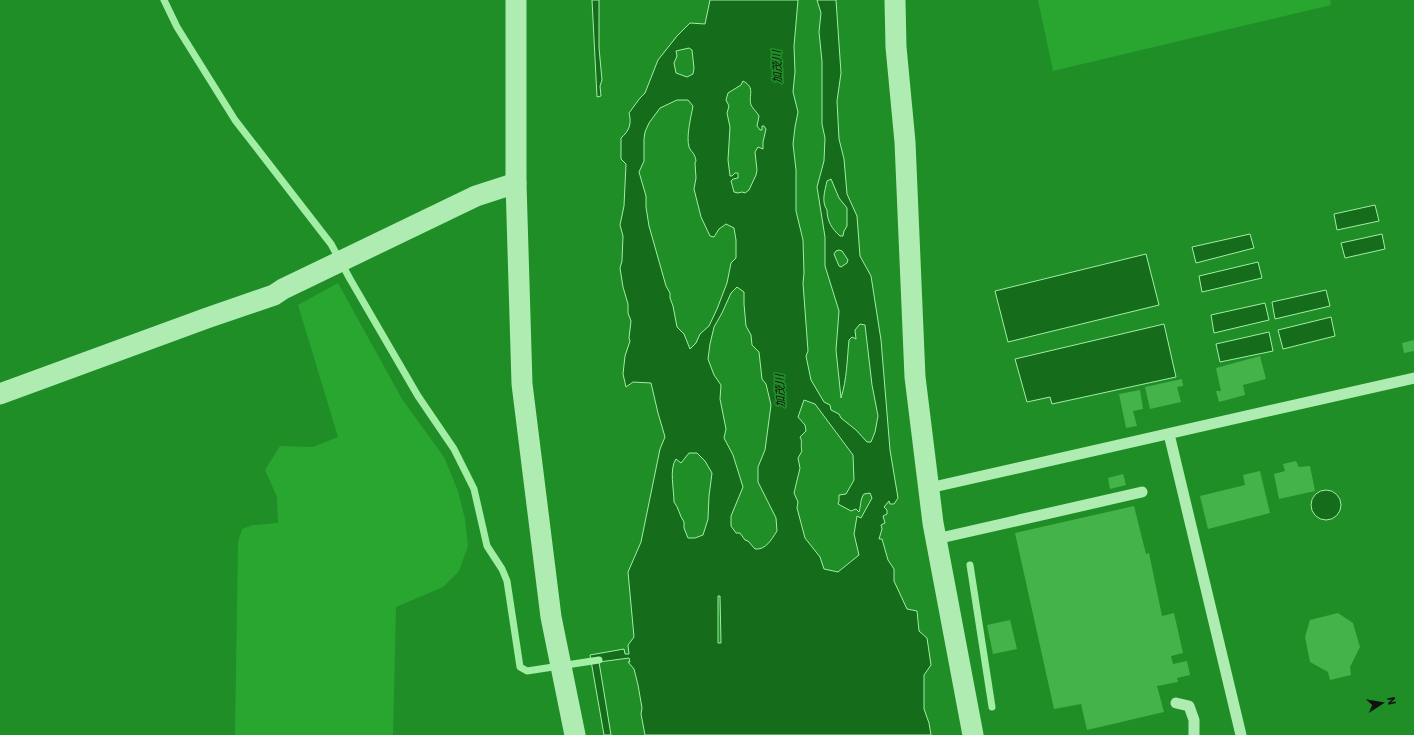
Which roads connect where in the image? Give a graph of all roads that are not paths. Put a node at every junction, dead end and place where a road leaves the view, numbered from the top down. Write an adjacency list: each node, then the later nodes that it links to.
1 (516, 0): 3 (street)
2 (895, 0): 7 (street)
3 (516, 184): 5 (street); 11 (street)
4 (1414, 378): 6 (lane)
5 (0, 394)
6 (1169, 434): 7 (lane); 14 (lane)
7 (929, 488): 9 (street)
8 (1142, 492): 9 (lane)
9 (936, 539): 12 (street)
10 (1176, 703): 13 (lane)
11 (575, 735)
12 (973, 735)
13 (1194, 735)
14 (1241, 735)

